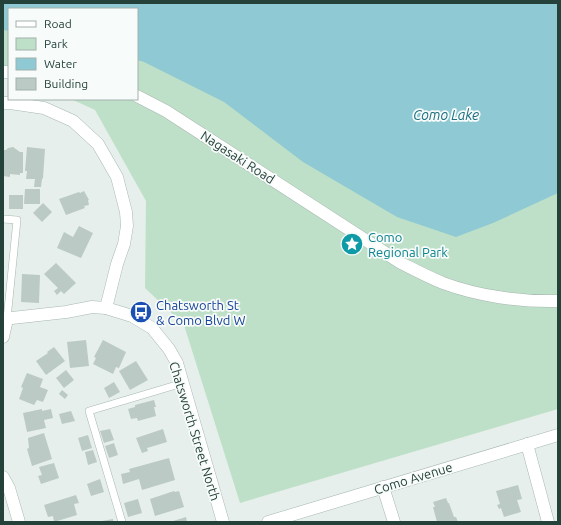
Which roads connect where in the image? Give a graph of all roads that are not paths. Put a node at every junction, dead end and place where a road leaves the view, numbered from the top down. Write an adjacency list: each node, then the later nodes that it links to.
1 (138, 97): 4 (street, Nagasaki Road)
2 (3, 103): 5 (street)
3 (3, 219): 6 (lane)
4 (558, 301)
5 (106, 308): 6 (street, Chatsworth Street North); 8 (street, Chatsworth Street North)
6 (5, 319): 7 (street)
7 (3, 336)
8 (183, 383): 14 (lane); 15 (street, Chatsworth Street North)
9 (558, 435): 10 (street, Como Avenue)
10 (527, 444): 12 (street, Como Avenue); 18 (street)
11 (3, 477): 13 (street)
12 (384, 487): 16 (street, Como Avenue); 17 (street)
13 (19, 522)
14 (122, 522)
15 (223, 522)
16 (268, 522)
17 (394, 522)
18 (548, 522)

